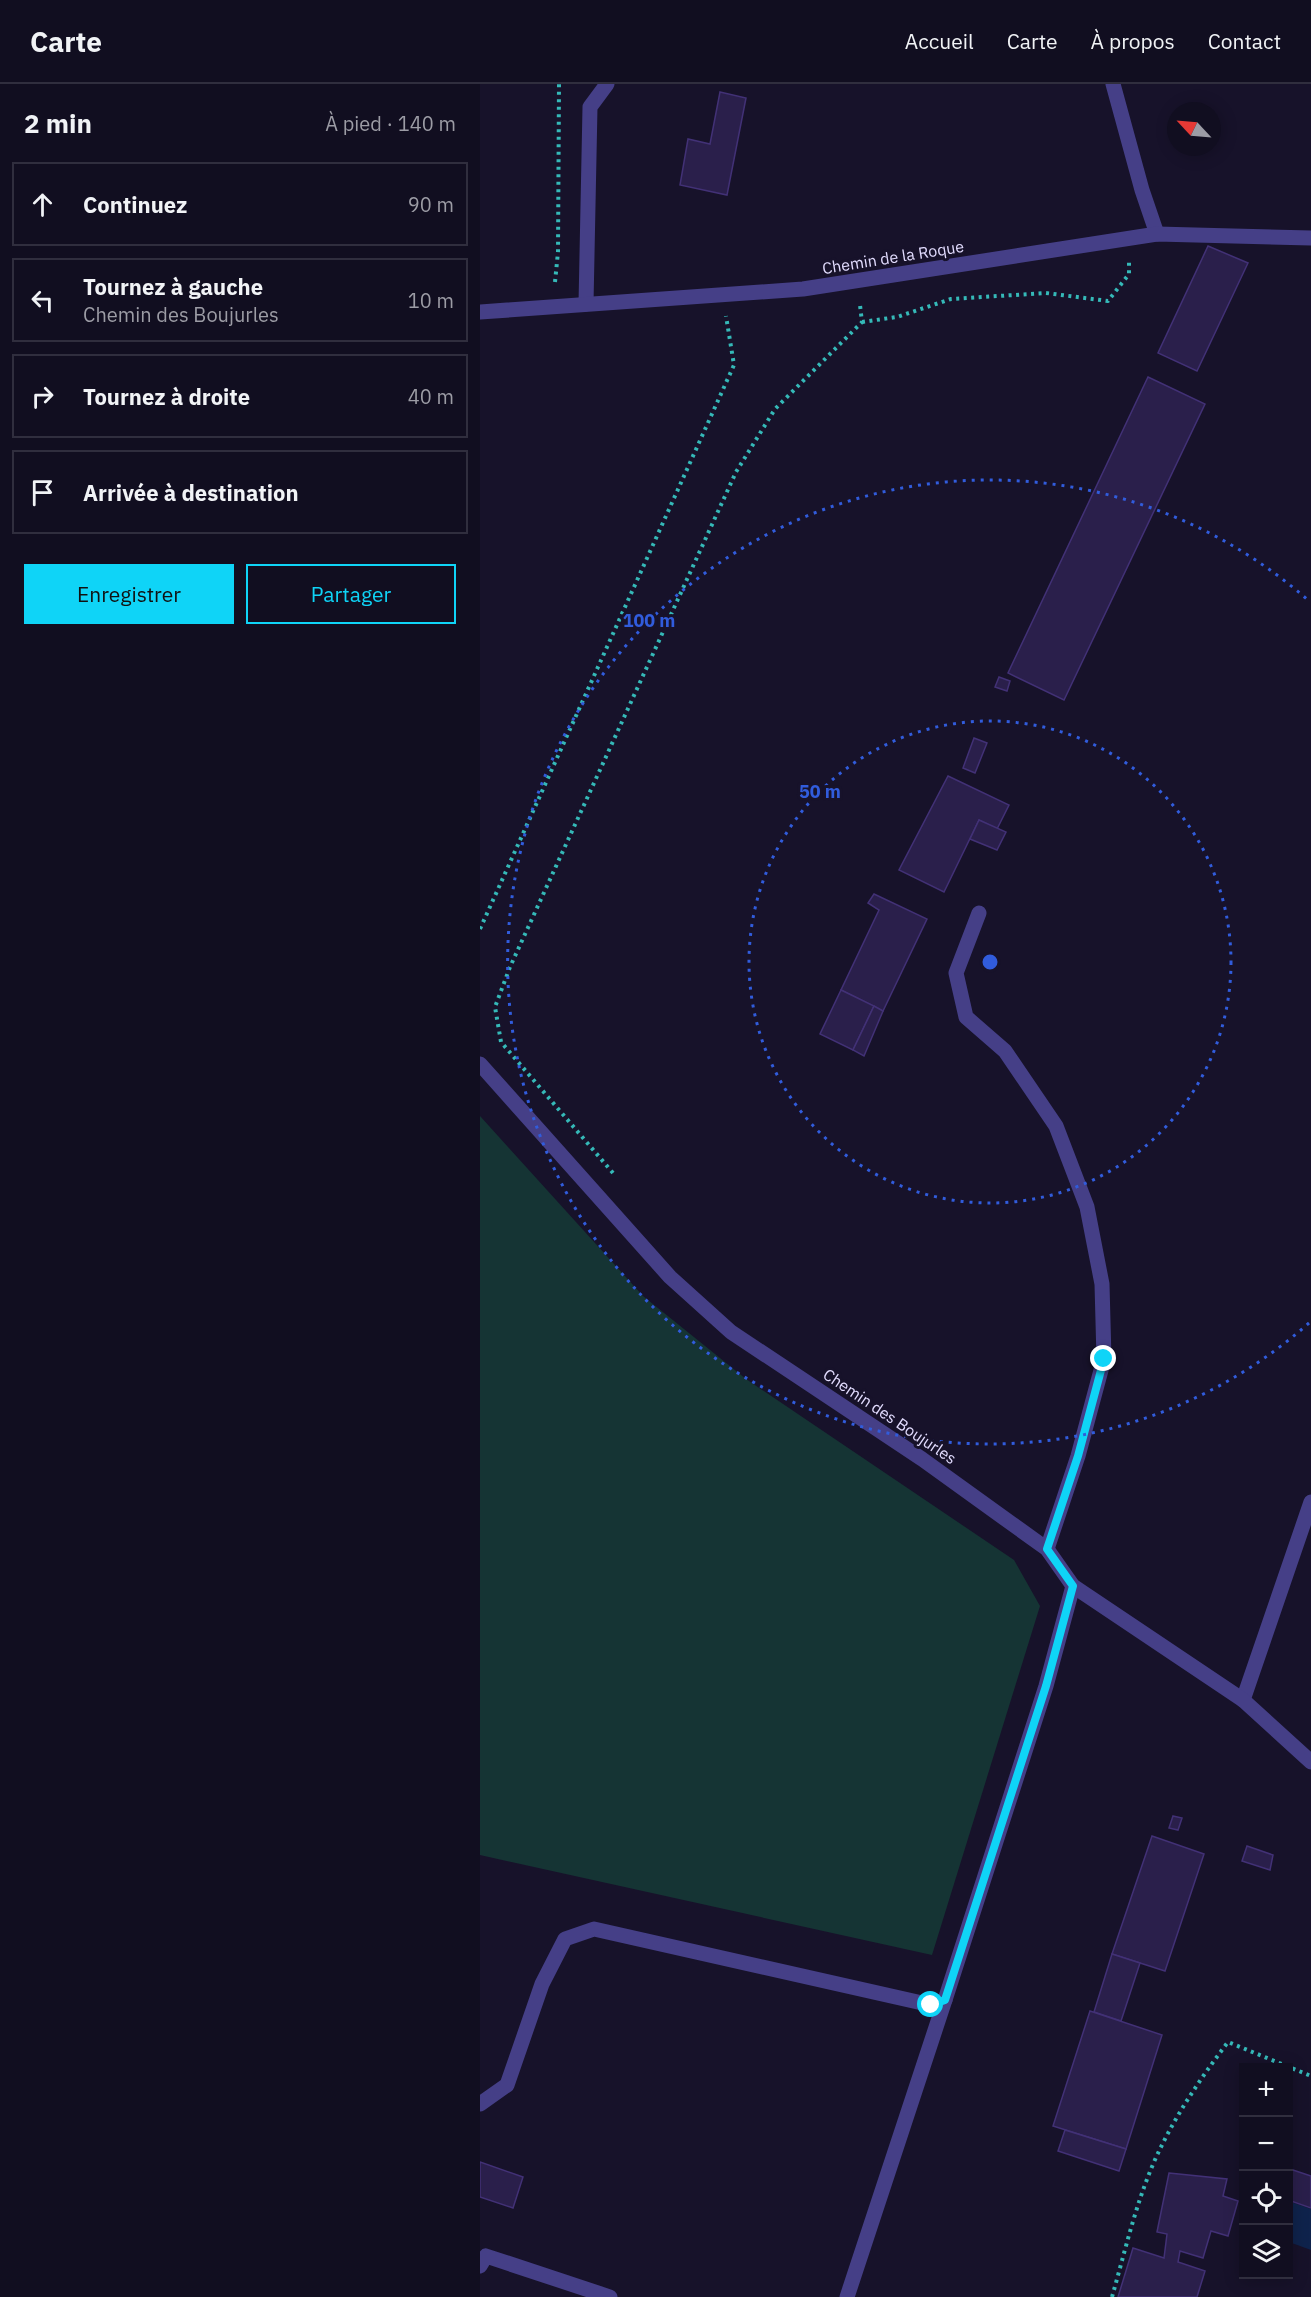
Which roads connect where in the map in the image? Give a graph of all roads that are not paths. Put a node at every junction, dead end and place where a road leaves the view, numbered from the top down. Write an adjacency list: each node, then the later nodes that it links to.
1 (607, 84): 5 (street)
2 (1113, 84): 3 (street)
3 (1157, 234): 4 (street, Chemin de la Roque); 5 (street, Chemin de la Roque)
4 (1311, 238)
5 (586, 304): 6 (street, Chemin de la Roque)
6 (480, 312)
7 (979, 913): 10 (street)
8 (480, 1064): 10 (street, Chemin des Boujurles)
9 (1311, 1502): 12 (street)
10 (1047, 1549): 11 (street, Chemin des Boujurles)
11 (1073, 1586): 12 (street, Chemin des Boujurles); 14 (street)
12 (1243, 1700): 13 (street, Chemin des Boujurles)
13 (1311, 1762)
14 (945, 2000): 15 (street); 18 (street)
15 (480, 2104)
16 (480, 2266): 17 (street)
17 (610, 2297)
18 (847, 2297)

